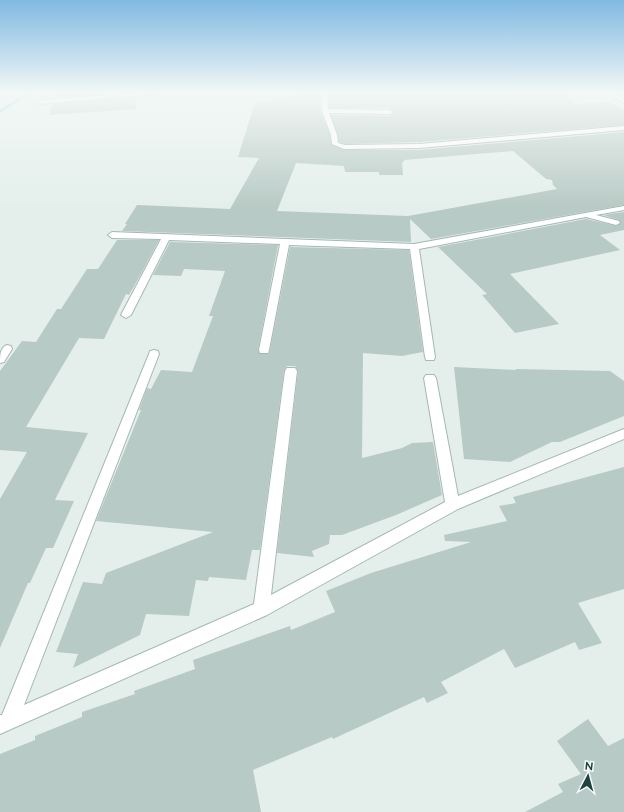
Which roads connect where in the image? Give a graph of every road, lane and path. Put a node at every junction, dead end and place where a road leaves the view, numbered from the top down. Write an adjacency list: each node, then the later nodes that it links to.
1 (332, 131): 2 (street)
2 (591, 131)
3 (624, 208): 4 (street)
4 (584, 215): 5 (street); 9 (street)
5 (616, 223)
6 (112, 234): 7 (street)
7 (166, 237): 8 (street); 10 (street)
8 (285, 242): 9 (street); 12 (street)
9 (414, 247): 14 (street)
10 (126, 315)
11 (7, 349): 15 (street)
12 (264, 350)
13 (154, 354): 21 (street)
14 (430, 357)
15 (0, 359)
16 (291, 371): 20 (street)
17 (430, 378): 19 (street)
18 (624, 434): 19 (street)
19 (453, 505): 20 (street)
20 (261, 609): 21 (street)
21 (4, 723)

